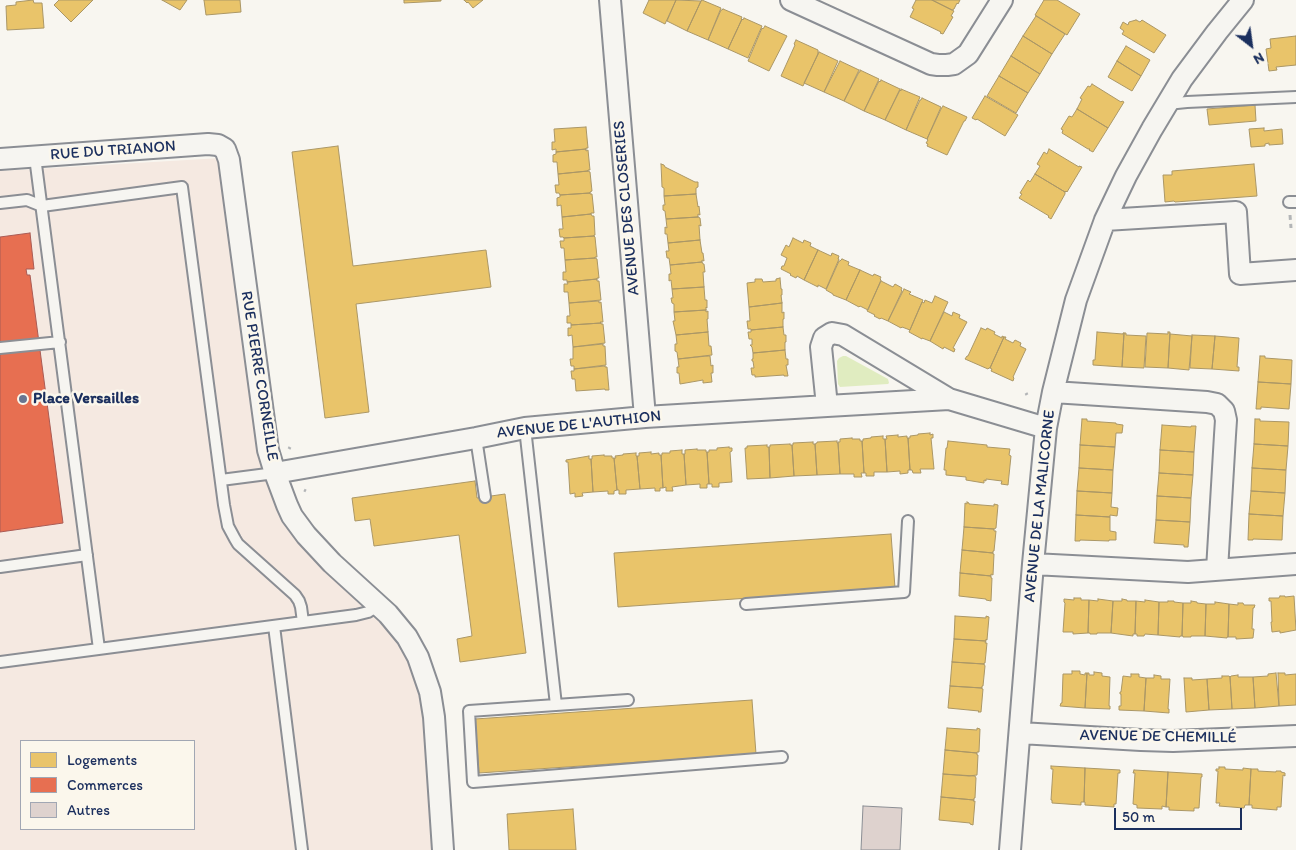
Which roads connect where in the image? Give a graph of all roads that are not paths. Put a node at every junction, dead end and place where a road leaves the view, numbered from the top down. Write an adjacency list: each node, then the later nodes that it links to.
1 (610, 0): 19 (street, AVENUE DES CLOSERIES)
2 (792, 0): 3 (street)
3 (1002, 0)
4 (1243, 0): 6 (street, AVENUE DE LA MALICORNE)
5 (1296, 97): 6 (lane)
6 (1167, 104): 12 (street, AVENUE DE LA MALICORNE)
7 (225, 149): 8 (street, RUE DU TRIANON); 23 (street, RUE PIERRE CORNEILLE)
8 (36, 157): 9 (street, RUE DU TRIANON); 11 (lane)
9 (0, 160)
10 (0, 203): 11 (lane)
11 (42, 206): 14 (lane); 24 (lane)
12 (1105, 220): 13 (street); 16 (street, AVENUE DE LA MALICORNE)
13 (1296, 270)
14 (60, 342): 15 (lane); 27 (lane)
15 (0, 348)
16 (1053, 392): 21 (street, AVENUE DE LA MALICORNE); 31 (street)
17 (949, 399): 18 (street, AVENUE DE L'AUTHION); 18 (street, AVENUE DE L'AUTHION); 21 (street, AVENUE DE L'AUTHION)
18 (827, 406): 19 (street, AVENUE DE L'AUTHION)
19 (645, 416): 20 (street, AVENUE DE L'AUTHION)
20 (525, 428): 22 (street, AVENUE DE L'AUTHION); 39 (lane)
21 (1046, 428): 28 (street, AVENUE DE LA MALICORNE)
22 (476, 438): 23 (street, AVENUE DE L'AUTHION); 25 (lane)
23 (274, 473): 24 (lane); 33 (street, RUE PIERRE CORNEILLE)
24 (221, 480): 34 (lane)
25 (485, 497)
26 (908, 521): 32 (lane)
27 (87, 555): 30 (lane); 36 (lane)
28 (1033, 564): 31 (street); 40 (street, AVENUE DE LA MALICORNE)
29 (1296, 564): 31 (street)
30 (0, 567)
31 (1217, 570)
32 (746, 604)
33 (379, 605): 34 (lane); 44 (street, RUE PIERRE CORNEILLE)
34 (303, 622): 35 (lane)
35 (274, 626): 36 (lane); 43 (lane)
36 (100, 648): 37 (lane)
37 (0, 662)
38 (628, 700): 39 (lane)
39 (556, 705): 42 (lane)
40 (1020, 733): 41 (street, AVENUE DE CHEMILLÉ); 45 (street, AVENUE DE LA MALICORNE)
41 (1296, 736)
42 (782, 757)
43 (302, 850)
44 (443, 850)
45 (1010, 850)

